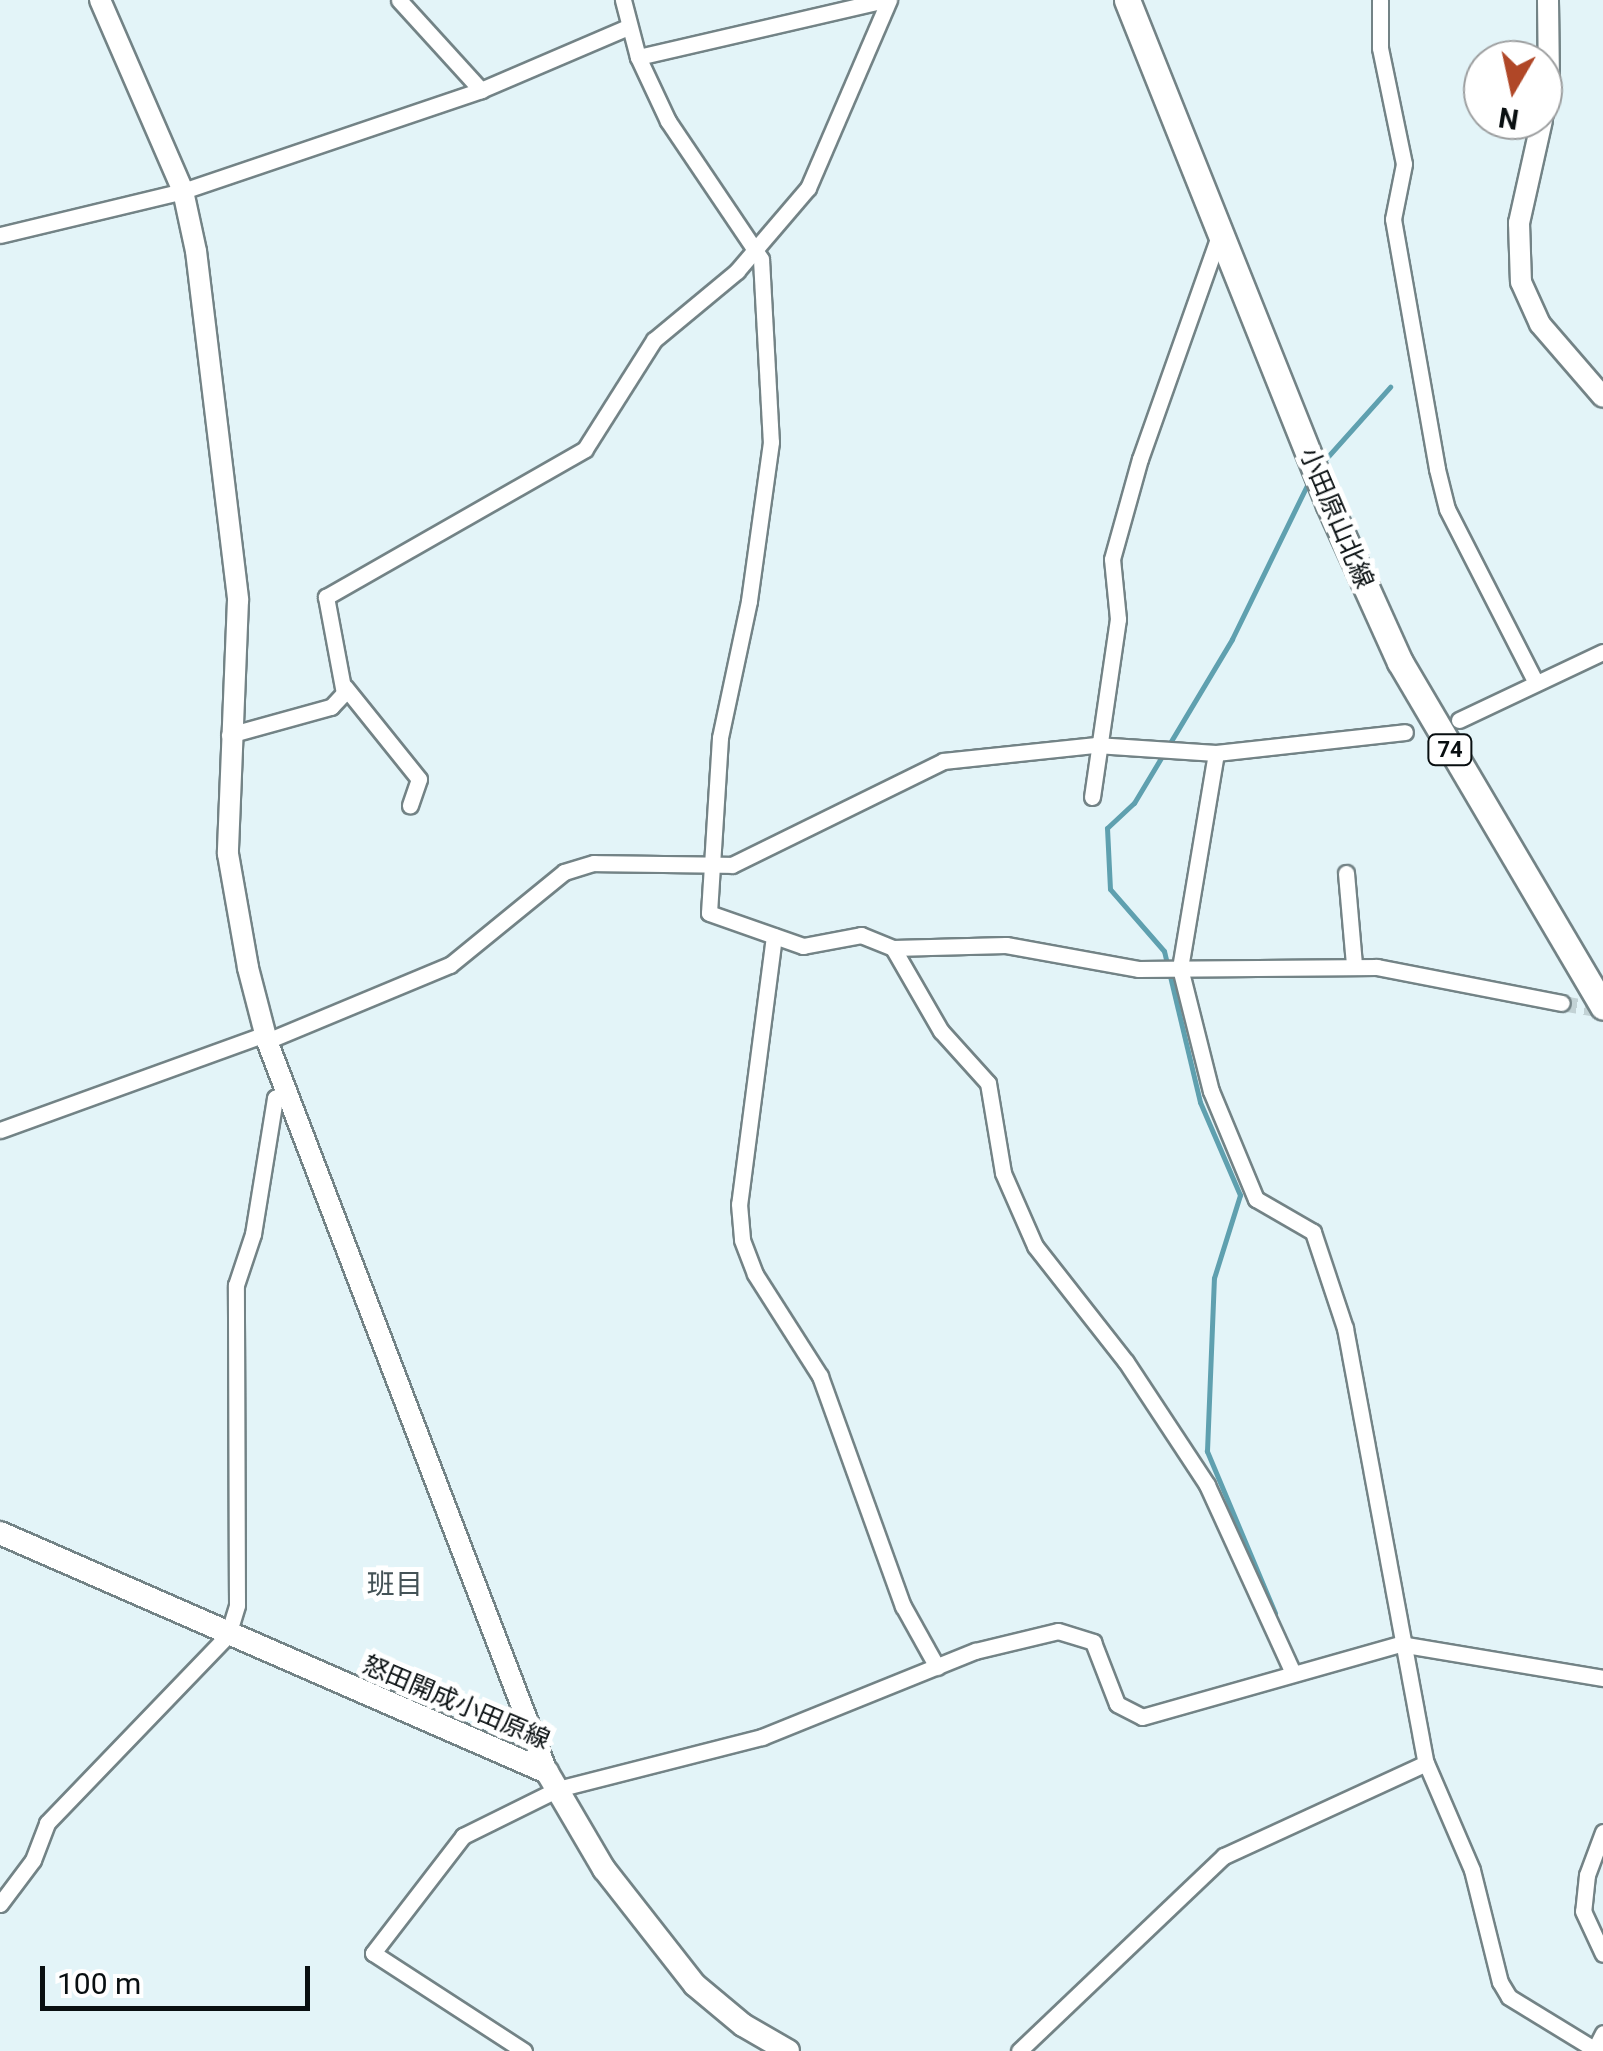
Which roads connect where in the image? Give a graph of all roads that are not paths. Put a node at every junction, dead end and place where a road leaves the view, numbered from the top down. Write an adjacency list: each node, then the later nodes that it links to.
1 (100, 0): 13 (street)
2 (399, 0): 11 (street)
3 (622, 0): 8 (street)
4 (887, 0): 10 (street); 16 (street)
5 (1127, 0): 14 (main road, 小田原山北線 / 74)
6 (1380, 0): 19 (street)
7 (1548, 0): 9 (street)
8 (628, 27): 10 (street); 11 (street)
9 (1546, 40)
10 (638, 58): 16 (street)
11 (481, 90): 13 (street)
12 (1537, 140): 17 (street)
13 (183, 192): 15 (street); 23 (street)
14 (1220, 233): 24 (street); 35 (main road, 小田原山北線 / 74)
15 (0, 235)
16 (759, 248): 20 (street); 28 (street)
17 (1603, 397)
18 (1603, 652): 19 (street)
19 (1536, 684): 21 (street)
20 (344, 687): 23 (street); 27 (street)
21 (1459, 720)
22 (1404, 732): 25 (street)
23 (229, 736): 36 (street)
24 (1096, 745): 25 (street); 26 (street); 28 (street)
25 (1216, 753): 33 (street)
26 (1092, 797)
27 (410, 805)
28 (708, 863): 30 (street); 36 (street)
29 (1346, 873): 32 (street)
30 (774, 936): 31 (street); 42 (street)
31 (893, 948): 33 (street); 43 (street)
32 (1354, 965): 33 (street); 34 (street)
33 (1180, 968): 41 (street)
34 (1562, 1004)
35 (1603, 1007)
36 (266, 1037): 37 (street); 38 (street)
37 (289, 1092): 40 (street); 46 (street)
38 (0, 1130)
39 (0, 1534): 40 (main road, 怒田開成小田原線)
40 (228, 1635): 46 (main road, 怒田開成小田原線); 48 (street)
41 (1400, 1644): 43 (street); 44 (street); 45 (street)
42 (937, 1667): 43 (street); 46 (street)
43 (1292, 1673)
44 (1603, 1678)
45 (1426, 1762): 51 (street); 54 (street)
46 (553, 1781): 52 (street); 53 (main road, 怒田開成小田原線)
47 (1603, 1832): 49 (street)
48 (0, 1904)
49 (1603, 1954)
50 (1603, 2033): 51 (street)
51 (1594, 2050)
52 (524, 2051)
53 (788, 2051)
54 (1020, 2051)

